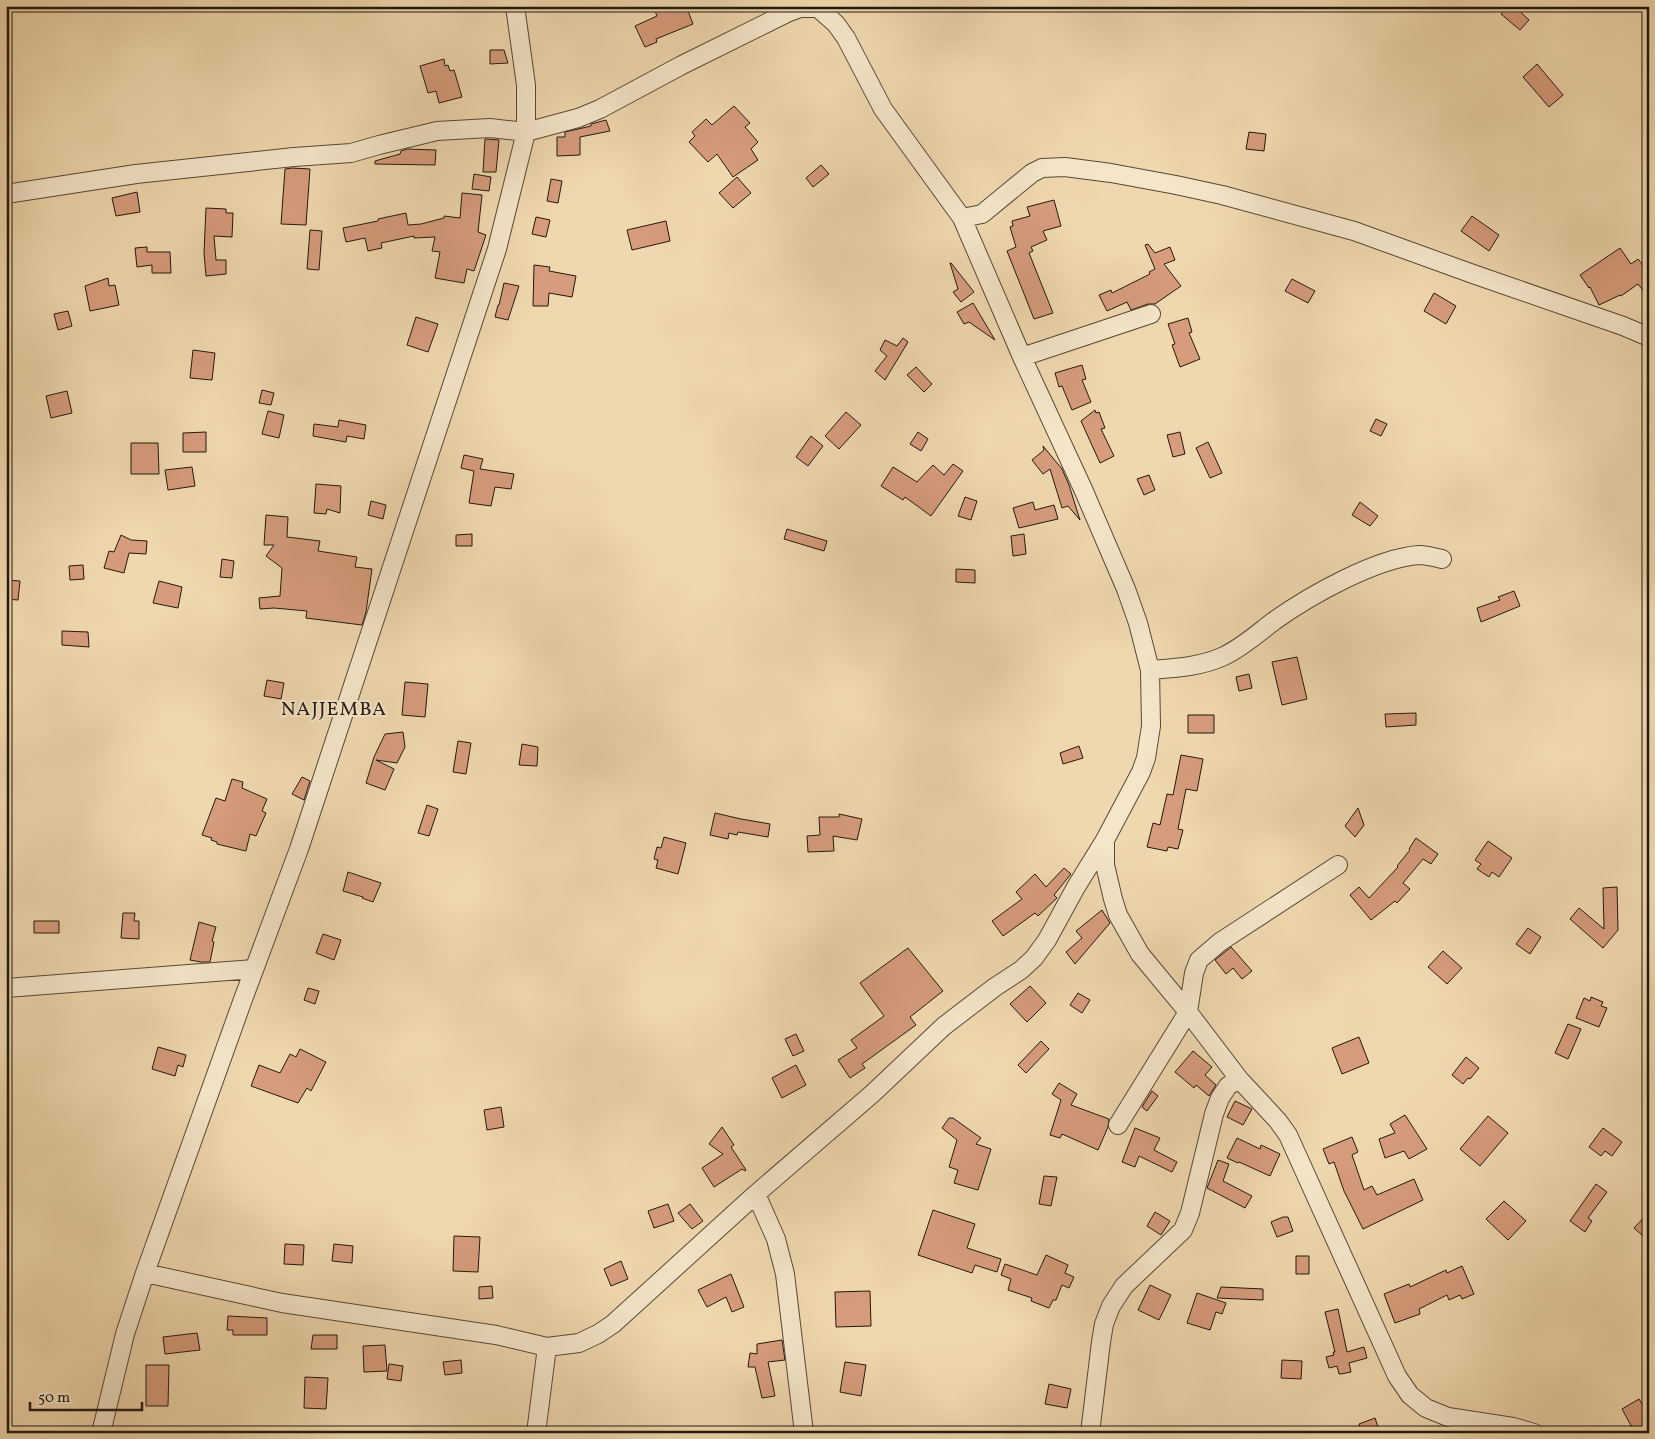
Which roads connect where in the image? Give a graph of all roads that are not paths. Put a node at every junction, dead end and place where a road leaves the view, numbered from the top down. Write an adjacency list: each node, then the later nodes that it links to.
1 (515, 6): 3 (street)
2 (818, 7): 3 (street); 5 (street)
3 (526, 132): 4 (street); 13 (street)
4 (6, 194)
5 (962, 218): 7 (street); 8 (street)
6 (1150, 314): 8 (street)
7 (1649, 337)
8 (1022, 357): 10 (street)
9 (1442, 559): 10 (street)
10 (1150, 670): 11 (street)
11 (1105, 840): 15 (street); 18 (street)
12 (1338, 865): 15 (street)
13 (254, 968): 14 (street); 19 (street)
14 (6, 988)
15 (1188, 1012): 16 (street); 17 (street)
16 (1239, 1079): 24 (street); 25 (street)
17 (1118, 1125)
18 (756, 1194): 20 (street); 23 (street)
19 (145, 1273): 20 (street); 21 (street)
20 (547, 1347): 22 (street)
21 (101, 1433)
22 (536, 1433)
23 (804, 1433)
24 (1090, 1433)
25 (1534, 1433)

